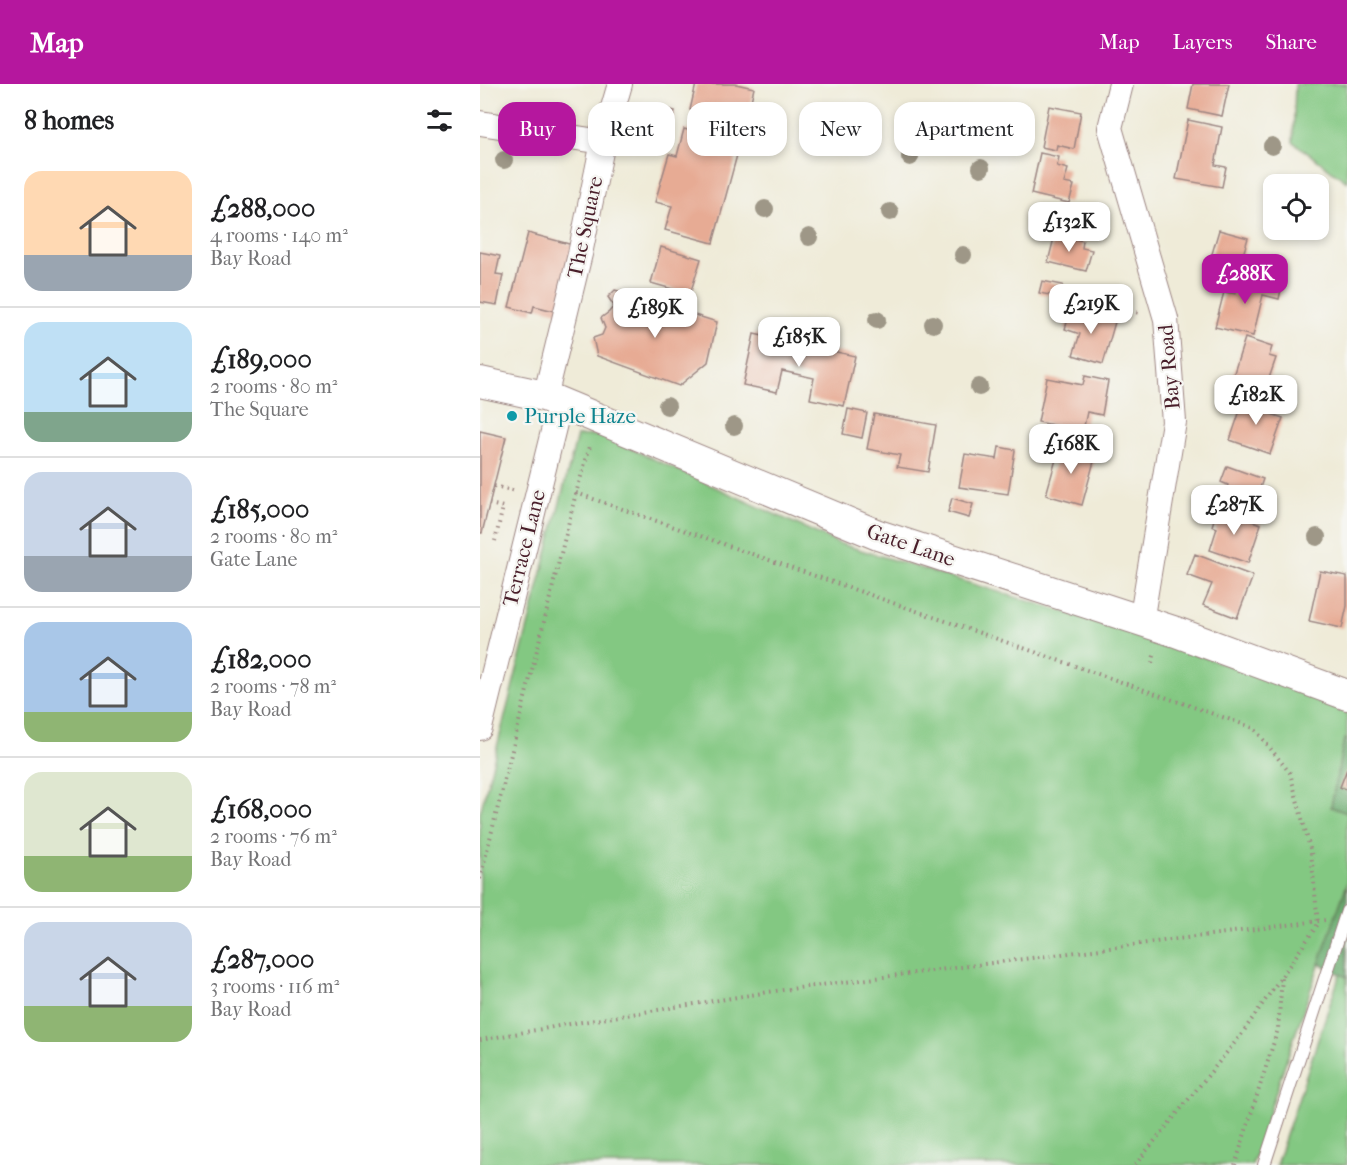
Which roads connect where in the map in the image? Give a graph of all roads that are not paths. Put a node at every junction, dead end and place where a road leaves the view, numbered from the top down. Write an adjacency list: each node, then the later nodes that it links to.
1 (621, 84): 3 (street, The Square)
2 (1121, 84): 9 (street, Bay Road)
3 (615, 102)
4 (480, 123): 5 (street)
5 (588, 140)
6 (600, 156): 8 (street, The Square)
7 (480, 382): 8 (street, Gate Lane)
8 (552, 400): 9 (street, Gate Lane); 11 (street, Terrace Lane)
9 (1142, 621): 10 (street, Gate Lane)
10 (1347, 695)
11 (480, 728)
12 (1346, 914): 13 (lane)
13 (1264, 1165)

